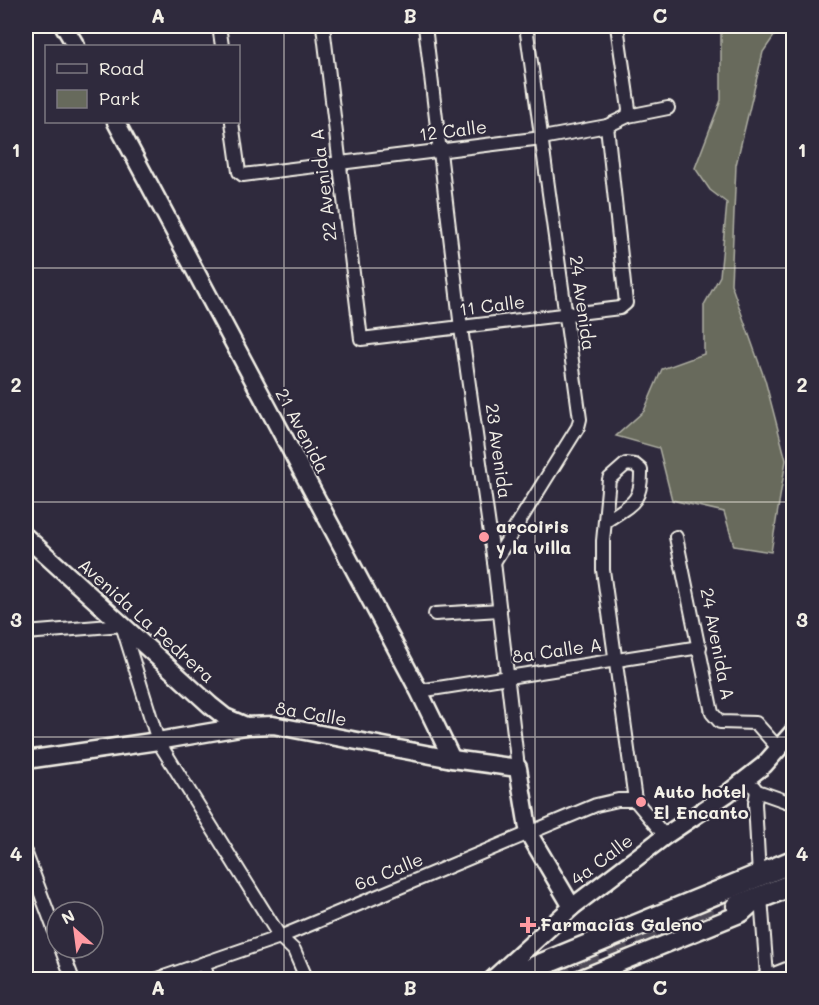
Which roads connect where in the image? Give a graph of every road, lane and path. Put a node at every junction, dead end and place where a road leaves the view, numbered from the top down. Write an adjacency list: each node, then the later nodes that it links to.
1 (64, 26): 7 (street)
2 (219, 26): 8 (street)
3 (323, 26): 16 (street, 22 Avenida A)
4 (425, 26): 15 (street, 23 Avenida)
5 (526, 26): 14 (street, 24 Avenida)
6 (617, 26): 10 (street)
7 (75, 45)
8 (222, 45)
9 (668, 108): 10 (street, 12 Calle)
10 (628, 116): 13 (street, 12 Calle)
11 (117, 123): 31 (street, 21 Avenida)
12 (232, 123): 16 (street, 12 Calle)
13 (607, 126): 14 (street, 12 Calle); 17 (street, 11 Calle)
14 (542, 138): 15 (street, 12 Calle); 17 (street, 24 Avenida)
15 (440, 151): 16 (street, 12 Calle); 18 (street, 23 Avenida)
16 (340, 163): 19 (street, 22 Avenida A)
17 (565, 315): 18 (street, 11 Calle); 23 (street, 24 Avenida)
18 (461, 328): 19 (street, 11 Calle); 23 (street, 23 Avenida)
19 (361, 339)
20 (606, 521): 29 (street)
21 (26, 537): 26 (street, Avenida La Pedrera)
22 (676, 537): 28 (street, 24 Avenida A)
23 (494, 562): 24 (street, 23 Avenida)
24 (500, 610): 25 (street); 30 (street, 23 Avenida)
25 (435, 614)
26 (122, 625): 27 (street); 32 (street, Avenida La Pedrera); 34 (street)
27 (26, 633)
28 (700, 647): 29 (street, 8a Calle A); 35 (street, 24 Avenida A)
29 (616, 662): 30 (street, 8a Calle A); 40 (street)
30 (508, 676): 31 (street, 8a Calle A); 38 (street, 23 Avenida)
31 (419, 691): 36 (street, 21 Avenida)
32 (246, 726): 34 (street, 8a Calle); 36 (street, 8a Calle)
33 (794, 731): 35 (street, 4a Calle)
34 (158, 741): 37 (street, 8a Calle); 51 (street)
35 (779, 749): 39 (street, 4a Calle)
36 (452, 759): 38 (street, 8a Calle)
37 (26, 760)
38 (518, 768): 42 (street, 23 Avenida)
39 (752, 785): 41 (street); 43 (street, 4a Calle); 46 (street)
40 (635, 800): 42 (street, 6a Calle); 43 (street)
41 (794, 804)
42 (529, 834): 50 (street, 23 Avenida); 51 (street, 6a Calle)
43 (665, 836): 50 (street, 4a Calle)
44 (26, 854): 49 (street)
45 (794, 861): 46 (highway)
46 (759, 876): 62 (highway)
47 (794, 884): 48 (highway)
48 (752, 900): 55 (street); 56 (street)
49 (45, 905)
50 (572, 907): 61 (street, 4a Calle)
51 (280, 937): 53 (street, 6a Calle); 60 (street)
52 (66, 960): 57 (street)
53 (204, 963): 58 (street, 6a Calle); 59 (street)
54 (794, 966): 56 (street)
55 (610, 974): 63 (street)
56 (763, 978)
57 (73, 980)
58 (155, 980)
59 (208, 980)
60 (307, 980)
61 (492, 980)
62 (504, 980)
63 (577, 980)

